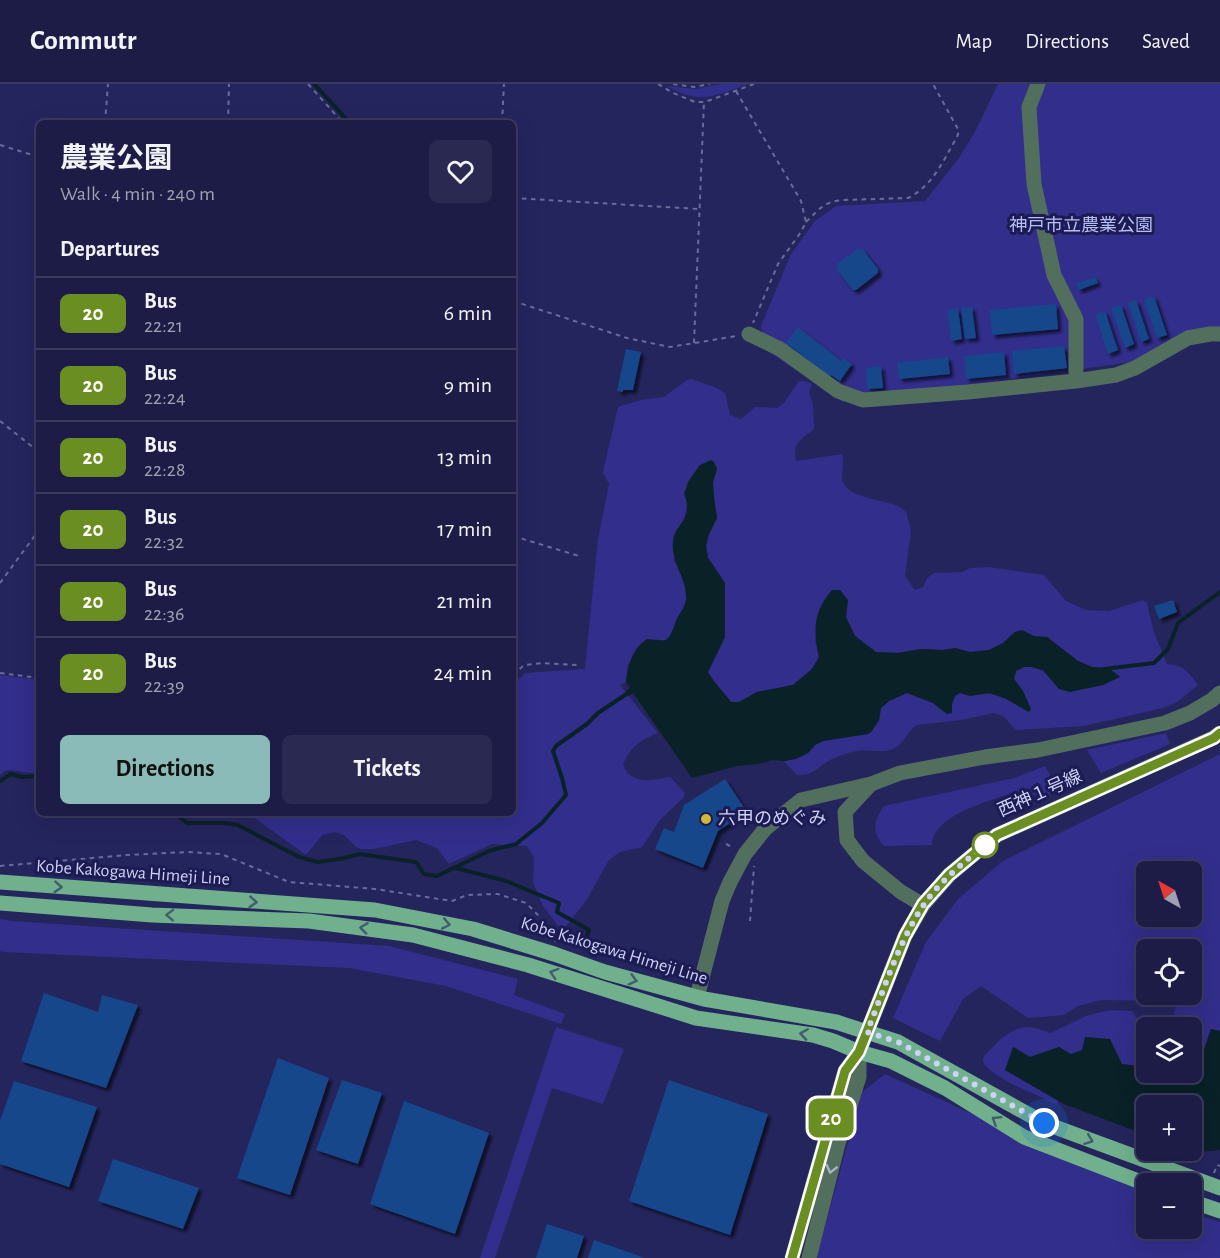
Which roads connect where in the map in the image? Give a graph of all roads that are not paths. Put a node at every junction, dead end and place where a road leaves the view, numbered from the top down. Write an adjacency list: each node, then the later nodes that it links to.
1 (1038, 84): 4 (street)
2 (749, 334): 4 (street)
3 (1220, 334): 4 (street)
4 (1076, 381)
5 (1220, 693): 7 (street)
6 (1220, 734): 12 (street, 西神１号線)
7 (871, 784): 8 (street); 9 (street)
8 (827, 794): 9 (street); 13 (street)
9 (845, 812): 12 (street)
10 (0, 882): 13 (main road, Kobe Kakogawa Himeji Line, one-way to 13)
11 (0, 903): 15 (main road, one-way to 11)
12 (923, 904): 14 (street, 西神１号線)
13 (697, 997): 14 (main road, Kobe Kakogawa Himeji Line)
14 (867, 1032): 15 (street, 西神１号線); 17 (main road, Kobe Kakogawa Himeji Line, one-way to 17)
15 (859, 1052): 16 (main road, one-way to 15); 20 (street); 21 (street, one-way to 21)
16 (1136, 1180)
17 (1220, 1188)
18 (1202, 1205): 19 (main road)
19 (1220, 1211)
20 (792, 1258)
21 (809, 1258)

